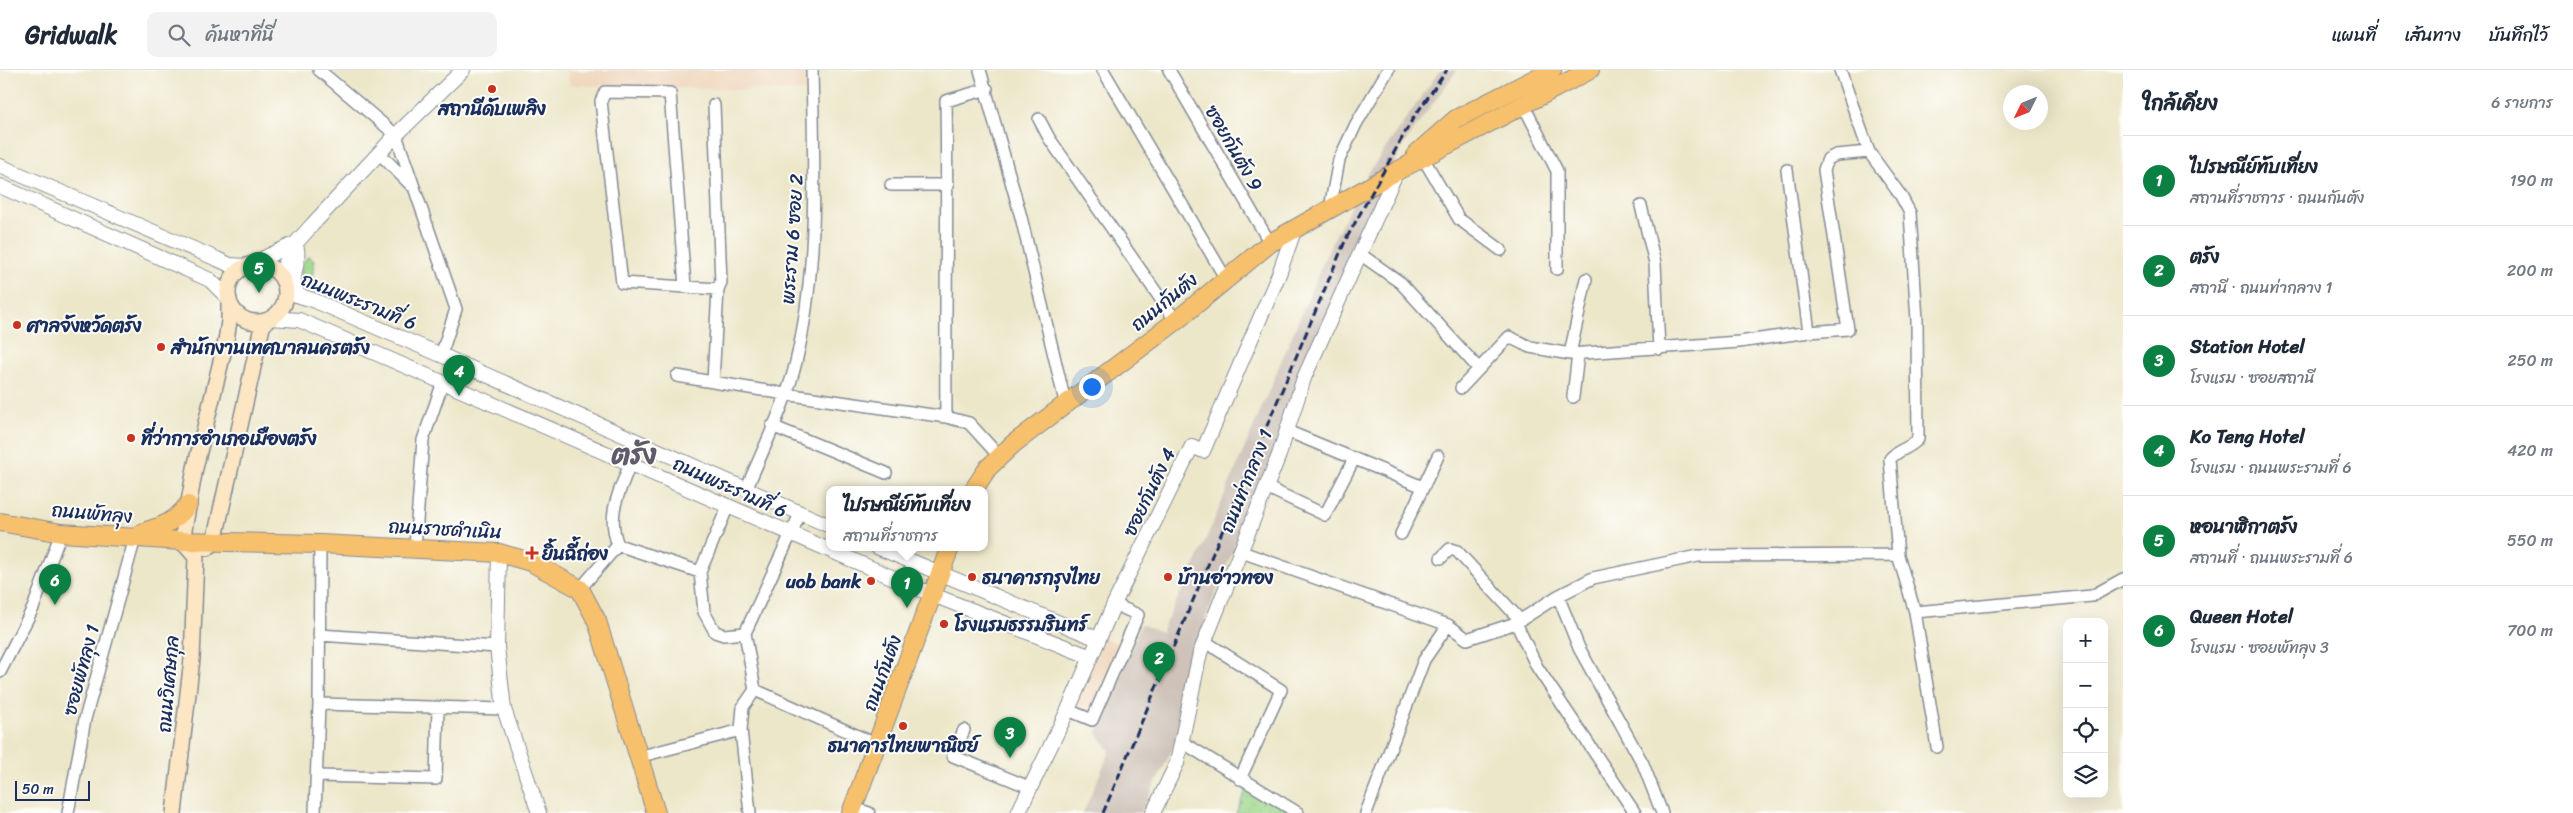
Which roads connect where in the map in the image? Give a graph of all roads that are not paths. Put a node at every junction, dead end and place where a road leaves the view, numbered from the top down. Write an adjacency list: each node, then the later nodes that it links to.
1 (319, 70): 15 (street)
2 (463, 70): 15 (street)
3 (812, 70): 53 (street, พระราม 6 ซอย 2)
4 (980, 70): 11 (street)
5 (1103, 70): 36 (street)
6 (1169, 70): 30 (street, ซอยกันตัง 9)
7 (1388, 70): 27 (street)
8 (1552, 70): 21 (main road, ถนนกันตัง)
9 (1590, 70): 12 (main road, ถนนกันตัง)
10 (1840, 70): 16 (street)
11 (987, 90): 22 (street); 55 (street)
12 (1523, 104): 18 (main road, ถนนกันตัง); 34 (street)
13 (714, 105): 39 (street)
14 (1039, 119): 43 (street)
15 (396, 135): 17 (street); 24 (street)
16 (1869, 152): 44 (street); 88 (street)
17 (379, 153): 24 (street); 29 (street)
18 (1424, 158): 21 (main road, ถนนกันตัง); 31 (street)
19 (0, 166): 33 (street)
20 (1787, 170): 44 (street)
21 (1398, 171): 27 (main road, ถนนกันตัง); 32 (street, ถนนท่ากลาง 1)
22 (948, 185): 25 (street); 56 (street)
23 (0, 186): 41 (street)
24 (412, 186): 47 (street)
25 (891, 186)
26 (1641, 206): 45 (street)
27 (1330, 208): 28 (main road, ถนนกันตัง)
28 (1295, 228): 30 (main road, ถนนกันตัง); 97 (street, ซอยกันตัง 4)
29 (296, 243): 33 (street); 35 (street); 40 (street)
30 (1270, 243): 36 (main road, ถนนกันตัง)
31 (1501, 250)
32 (1360, 254): 48 (street); 58 (street, ถนนท่ากลาง 1)
33 (250, 265): 35 (main road); 41 (main road)
34 (1557, 269)
35 (280, 274): 40 (main road)
36 (1226, 279): 43 (main road, ถนนกันตัง)
37 (1586, 279): 46 (street)
38 (685, 286): 38 (street); 39 (street)
39 (718, 289): 51 (street)
40 (292, 293): 42 (main road); 47 (street, ถนนพระรามที่ 6)
41 (229, 298): 42 (main road); 68 (main road)
42 (268, 320): 50 (street, ถนนพระรามที่ 6); 78 (main road)
43 (1176, 321): 55 (main road, ถนนกันตัง)
44 (1809, 332): 45 (street)
45 (1660, 349): 46 (street)
46 (1574, 354): 48 (street); 54 (street)
47 (441, 355): 67 (street, ถนนพระรามที่ 6)
48 (1480, 369): 52 (street)
49 (677, 376): 51 (street)
50 (443, 382): 62 (street, ถนนพระรามที่ 6); 81 (street)
51 (713, 382): 53 (street)
52 (1461, 388)
53 (784, 394): 56 (street); 57 (street, พระราม 6 ซอย 2)
54 (1572, 397)
55 (1066, 406): 59 (main road, ถนนกันตัง)
56 (946, 417): 59 (street)
57 (772, 426): 63 (street); 67 (street, พระราม 6 ซอย 2)
58 (1287, 430): 61 (street); 65 (street, ถนนท่ากลาง 1)
59 (999, 456): 64 (main road, ถนนกันตัง)
60 (1438, 456): 66 (street)
61 (1354, 459): 65 (street); 66 (street)
62 (630, 464): 69 (street, ถนนพระรามที่ 6); 80 (street)
63 (886, 473)
64 (976, 486)
65 (1266, 487): 86 (street, ถนนท่ากลาง 1)
66 (1423, 487): 75 (street)
67 (746, 490): 69 (street); 70 (street, ถนนพระรามที่ 6)
68 (188, 505): 76 (main road); 77 (main road)
69 (733, 509): 74 (street, ถนนพระรามที่ 6); 91 (street)
70 (800, 514): 72 (street, ถนนพระรามที่ 6); 74 (street)
71 (0, 522): 73 (main road, ถนนพัทลุง)
72 (826, 524)
73 (61, 533): 76 (main road, ถนนพัทลุง); 107 (street)
74 (791, 534): 82 (street, ถนนพระรามที่ 6); 101 (street)
75 (1401, 534)
76 (135, 538): 77 (main road, ถนนพัทลุง); 123 (street, ซอยพัทลุง 1)
77 (182, 541): 78 (main road, ถนนราชดำเนิน); 89 (main road)
78 (214, 542): 79 (main road, ถนนราชดำเนิน); 89 (main road)
79 (320, 544): 81 (main road, ถนนราชดำเนิน); 102 (street)
80 (618, 545): 91 (street); 94 (street)
81 (415, 548): 87 (main road, ถนนราชดำเนิน)
82 (826, 549)
83 (831, 551): 95 (street, ถนนพระรามที่ 6)
84 (886, 551): 92 (street)
85 (948, 551): 92 (main road, ถนนกันตัง)
86 (1239, 551): 100 (street); 104 (street, ถนนท่ากลาง 1)
87 (499, 553): 94 (main road, ถนนราชดำเนิน); 105 (street)
88 (1898, 555): 96 (street); 98 (street)
89 (196, 557): 124 (main road, ถนนวิเศษกุล)
90 (1441, 558): 99 (street)
91 (700, 572): 101 (street)
92 (939, 574): 95 (main road, ถนนกันตัง); 103 (street)
93 (2123, 579): 98 (street)
94 (580, 589): 118 (main road)
95 (933, 595): 106 (street, ถนนพระรามที่ 6); 116 (main road, ถนนกันตัง)
96 (1558, 596): 99 (street); 134 (street)
97 (1114, 604): 103 (street, ซอยกันตัง 4); 112 (street)
98 (1915, 612): 117 (street)
99 (1518, 621): 100 (street); 133 (street)
100 (1448, 625): 132 (street)
101 (745, 633): 108 (street)
102 (319, 635): 105 (street); 109 (street)
103 (1098, 639): 106 (street, ซอยกันตัง 4)
104 (1204, 641): 115 (street, ถนนท่ากลาง 1); 120 (street)
105 (496, 647): 111 (street)
106 (1091, 657): 112 (street, ซอยกันตัง 4)
107 (0, 672)
108 (755, 690): 113 (street); 116 (street)
109 (319, 704): 110 (street); 119 (street)
110 (438, 708): 111 (street); 119 (street)
111 (504, 709): 126 (street)
112 (1068, 710): 121 (street, ซอยกันตัง 4)
113 (741, 730): 118 (street); 128 (street)
114 (964, 730): 121 (street)
115 (1182, 742): 120 (street); 130 (street, ถนนท่ากลาง 1)
116 (878, 745): 122 (main road, ถนนกันตัง)
117 (1937, 747)
118 (638, 757): 127 (main road)
119 (317, 776): 125 (street)
120 (1240, 779): 131 (street)
121 (1030, 787): 129 (street, ซอยกันตัง 4)
122 (858, 811)
123 (68, 813)
124 (174, 813)
125 (315, 813)
126 (539, 813)
127 (656, 813)
128 (750, 813)
129 (1018, 813)
130 (1153, 813)
131 (1298, 813)
132 (1366, 813)
133 (1635, 813)
134 (1662, 813)

